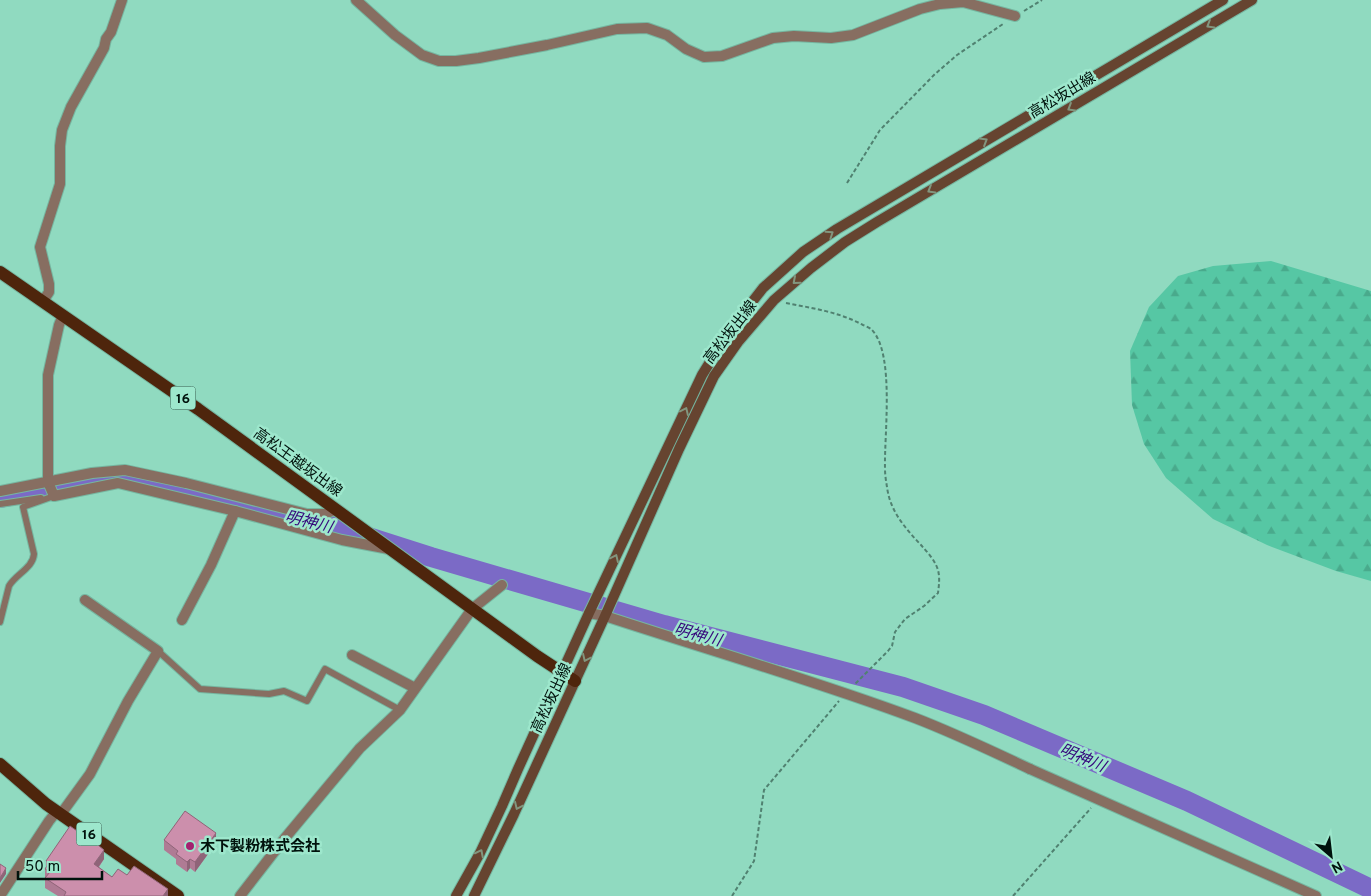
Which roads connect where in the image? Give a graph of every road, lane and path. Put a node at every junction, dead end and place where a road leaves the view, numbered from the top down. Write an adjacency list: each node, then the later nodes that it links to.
1 (122, 0): 10 (street)
2 (356, 0): 6 (street)
3 (1042, 0): 6 (path)
4 (1223, 0): 22 (main road, 高松坂出線, one-way to 4)
5 (1252, 0): 9 (main road, 高松坂出線, one-way to 9)
6 (1015, 16): 7 (path)
7 (847, 183)
8 (0, 272): 10 (main road, 高松王越坂出線 / 16)
9 (774, 300): 24 (main road, 高松坂出線); 32 (path)
10 (43, 301): 11 (main road, 高松王越坂出線 / 16)
11 (63, 314): 12 (street); 18 (main road, 高松王越坂出線 / 16)
12 (48, 483): 13 (street); 14 (street); 18 (street)
13 (0, 491)
14 (54, 496): 15 (lane); 17 (street)
15 (43, 499): 16 (lane); 26 (lane)
16 (0, 504)
17 (235, 510): 19 (street); 25 (street)
18 (336, 510): 19 (main road, 高松王越坂出線 / 16)
19 (390, 549): 23 (main road, 高松王越坂出線 / 16)
20 (502, 585): 23 (street)
21 (85, 600): 28 (street)
22 (592, 608): 24 (street); 29 (main road, 高松坂出線)
23 (472, 609): 29 (main road, 高松王越坂出線 / 16); 31 (street)
24 (607, 612): 30 (main road, 高松坂出線, one-way to 30); 32 (street)
25 (182, 620)
26 (0, 622)
27 (366, 650): 31 (street)
28 (158, 651): 33 (lane); 36 (street)
29 (562, 673): 30 (main road, 高松王越坂出線 / 16); 40 (main road, 高松坂出線, one-way to 29)
30 (575, 681): 41 (main road, 高松坂出線, one-way to 41)
31 (415, 688): 33 (street)
32 (845, 693): 35 (street); 42 (path)
33 (400, 710): 39 (street)
34 (0, 764): 36 (main road, 16)
35 (1098, 799): 43 (path); 44 (street)
36 (59, 812): 37 (street); 38 (main road, 16)
37 (0, 896)
38 (178, 896)
39 (240, 896)
40 (456, 896)
41 (474, 896)
42 (732, 896)
43 (1013, 896)
44 (1316, 896)

